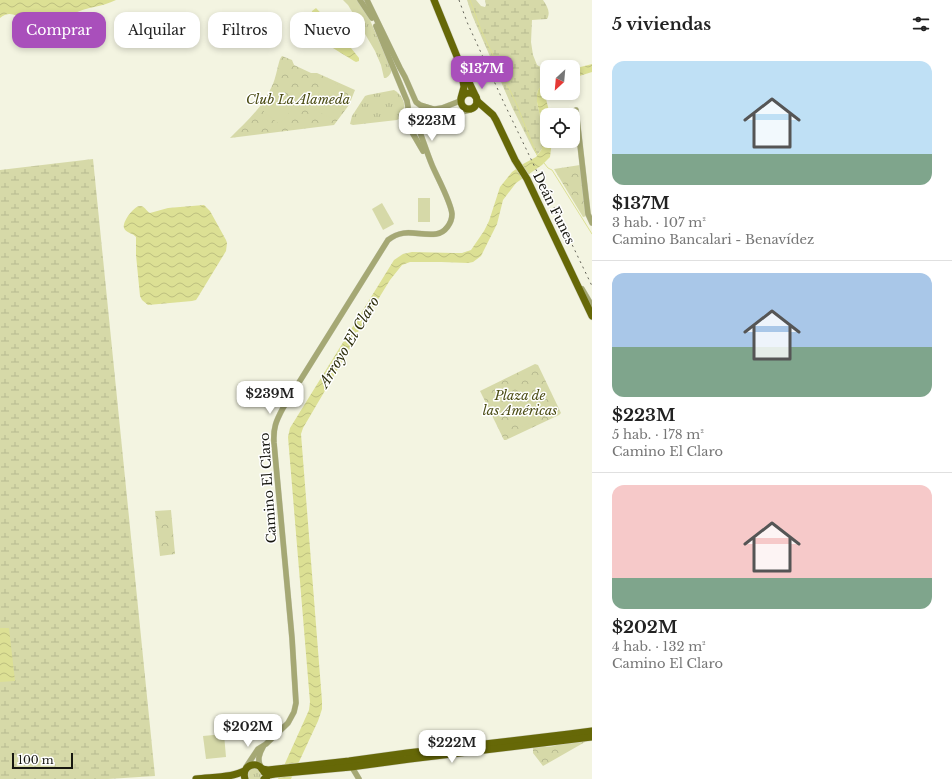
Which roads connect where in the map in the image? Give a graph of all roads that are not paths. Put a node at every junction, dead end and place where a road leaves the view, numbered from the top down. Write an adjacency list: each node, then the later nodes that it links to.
1 (360, 0): 11 (street)
2 (367, 0): 8 (street)
3 (434, 0): 4 (main road)
4 (458, 59): 5 (main road); 6 (main road)
5 (476, 99): 6 (main road); 7 (main road); 10 (main road, Deán Funes)
6 (461, 100): 7 (main road); 8 (street)
7 (471, 109): 10 (main road); 12 (street)
8 (433, 110): 9 (street)
9 (417, 112): 11 (street); 12 (street)
10 (491, 113): 18 (main road, Deán Funes)
11 (407, 114): 13 (street)
12 (422, 121): 14 (street)
13 (409, 128): 14 (street); 16 (street, Camino El Claro)
14 (418, 128): 16 (street, Camino El Claro)
15 (580, 145): 17 (street)
16 (431, 163): 23 (street, Camino El Claro)
17 (592, 223)
18 (574, 277): 19 (street); 20 (main road, Deán Funes)
19 (592, 306)
20 (592, 316)
21 (592, 731): 24 (main road)
22 (592, 737): 24 (main road)
23 (266, 744): 25 (street, Camino El Claro); 26 (street, Camino El Claro)
24 (350, 764): 27 (main road); 31 (street)
25 (262, 768): 26 (main road); 27 (main road); 30 (main road)
26 (245, 770): 28 (main road); 29 (main road)
27 (276, 772): 30 (main road)
28 (196, 779)
29 (244, 779)
30 (264, 779)
31 (359, 779)

